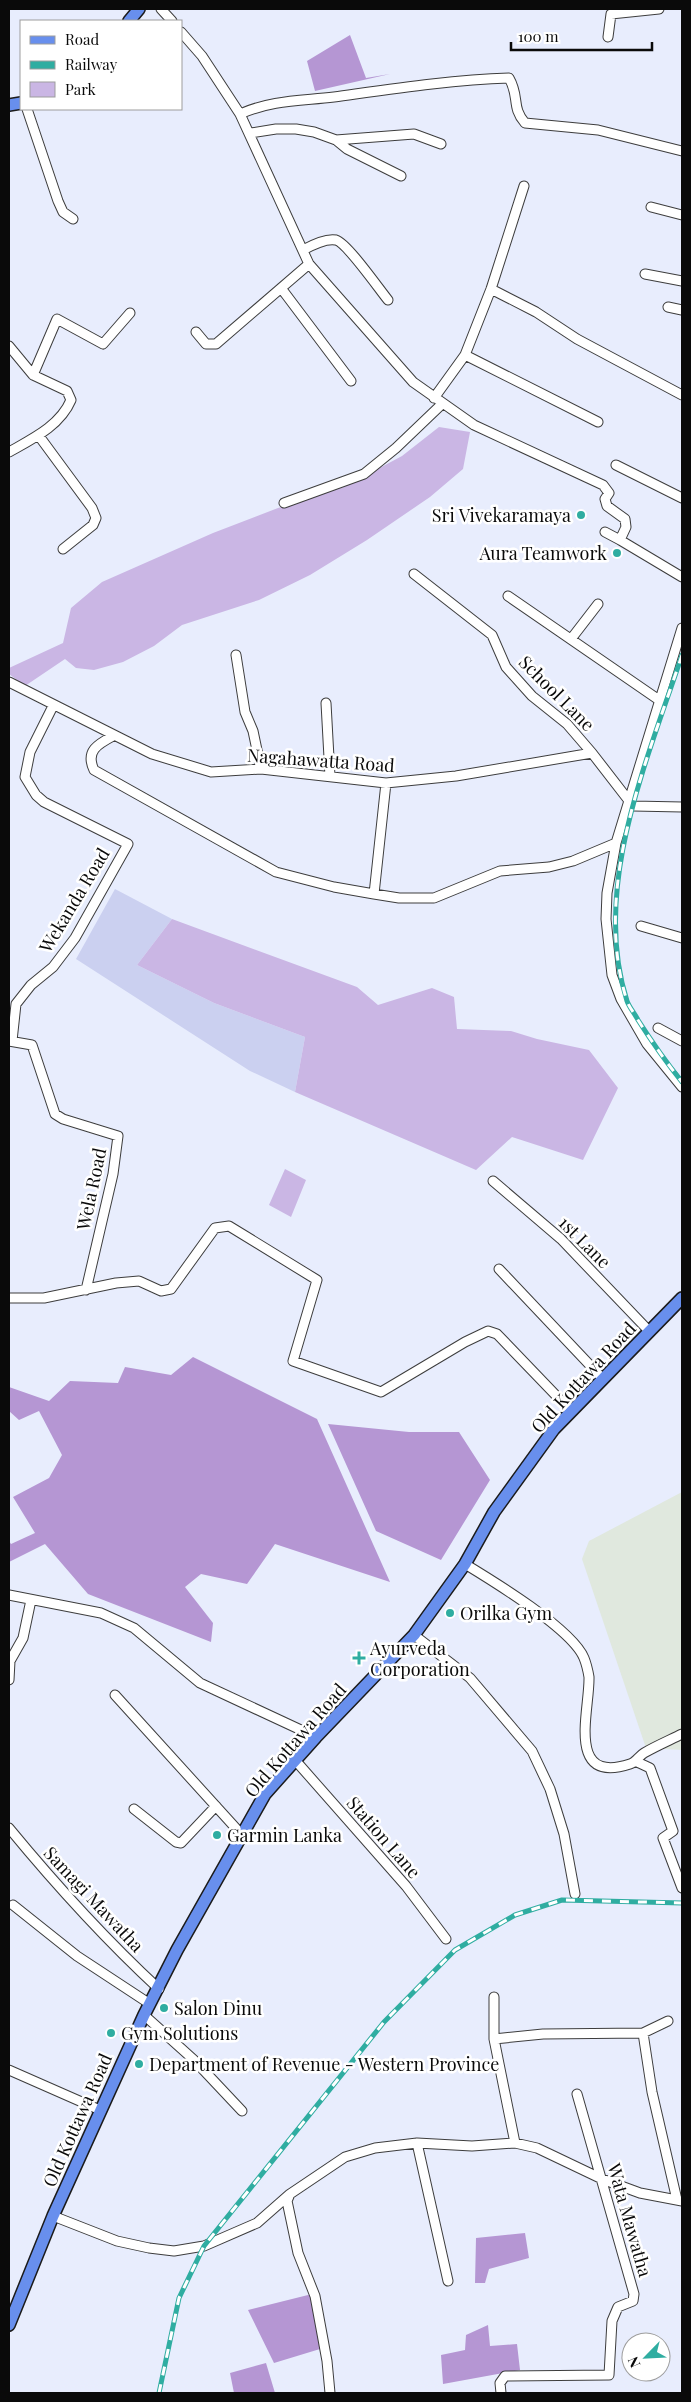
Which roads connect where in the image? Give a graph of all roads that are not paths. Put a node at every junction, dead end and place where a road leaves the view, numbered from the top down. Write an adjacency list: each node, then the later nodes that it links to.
1 (139, 9): 4 (main road)
2 (161, 9): 5 (street)
3 (659, 9): 7 (street)
4 (130, 20)
5 (171, 20)
6 (182, 33): 9 (street)
7 (608, 37)
8 (27, 110): 18 (street)
9 (240, 114): 10 (street); 13 (street)
10 (251, 133): 11 (street); 19 (street)
11 (336, 140): 12 (street); 14 (street)
12 (442, 144)
13 (682, 150)
14 (401, 176)
15 (524, 186): 24 (street)
16 (651, 207): 17 (street)
17 (682, 215)
18 (73, 219)
19 (303, 250): 20 (street); 25 (street)
20 (309, 264): 23 (street); 35 (street)
21 (645, 274): 22 (street)
22 (682, 281)
23 (281, 288): 29 (street); 33 (street)
24 (491, 289): 31 (street); 34 (street)
25 (388, 300)
26 (668, 307): 27 (street)
27 (682, 310)
28 (130, 313): 32 (street)
29 (196, 332)
30 (9, 346): 32 (street)
31 (465, 355): 35 (street); 37 (street)
32 (34, 375): 38 (street)
33 (351, 381)
34 (682, 395)
35 (434, 398): 36 (street)
36 (442, 404): 42 (street); 44 (street)
37 (598, 422)
38 (39, 436): 39 (street); 45 (street)
39 (9, 452)
40 (616, 465): 41 (street)
41 (682, 498)
42 (284, 503)
43 (605, 532): 44 (street)
44 (620, 540): 47 (street)
45 (63, 549)
46 (414, 574): 58 (street, School Lane)
47 (682, 577)
48 (508, 596): 51 (street)
49 (598, 604): 51 (street)
50 (682, 628): 54 (street)
51 (571, 640): 54 (street)
52 (236, 655): 59 (street)
53 (9, 682): 56 (street, Nagahawatta Road)
54 (659, 700): 62 (street)
55 (326, 703): 60 (street)
56 (53, 706): 57 (street, Nagahawatta Road); 70 (street, Wekanda Road)
57 (113, 736): 59 (street, Nagahawatta Road); 65 (street)
58 (592, 754): 61 (street, Nagahawatta Road); 62 (street)
59 (261, 769): 60 (street, Nagahawatta Road)
60 (330, 776): 61 (street, Nagahawatta Road)
61 (386, 783): 65 (street)
62 (631, 803): 63 (street); 64 (street)
63 (682, 807)
64 (616, 843): 65 (street); 71 (street)
65 (374, 894)
66 (641, 926): 67 (street)
67 (682, 938)
68 (658, 1028): 69 (street)
69 (682, 1040)
70 (10, 1041): 74 (street, Wela Road)
71 (682, 1087)
72 (493, 1181): 77 (street, 1st Lane)
73 (498, 1269): 78 (street)
74 (86, 1290): 75 (street); 79 (street)
75 (9, 1298)
76 (682, 1298): 77 (main road, Old Kottawa Road)
77 (649, 1331): 78 (main road, Old Kottawa Road)
78 (603, 1379): 79 (main road, Old Kottawa Road)
79 (571, 1411): 80 (main road, Old Kottawa Road)
80 (465, 1564): 83 (main road, Old Kottawa Road); 89 (street)
81 (9, 1595): 82 (street)
82 (32, 1600): 84 (street); 87 (street)
83 (414, 1635): 87 (main road, Old Kottawa Road); 95 (street)
84 (9, 1680)
85 (116, 1695): 90 (street)
86 (682, 1734): 89 (street)
87 (316, 1736): 88 (main road, Old Kottawa Road)
88 (295, 1760): 93 (main road, Old Kottawa Road); 97 (street, Station Lane)
89 (635, 1761): 94 (street)
90 (216, 1806): 91 (street); 93 (street)
91 (134, 1809)
92 (9, 1828): 98 (street, Samagi Mawatha)
93 (242, 1835): 98 (main road, Old Kottawa Road)
94 (682, 1888)
95 (575, 1894)
96 (13, 1905): 100 (street)
97 (446, 1939)
98 (159, 1989): 100 (main road, Old Kottawa Road)
99 (494, 1997): 104 (street)
100 (150, 2004): 101 (main road, Old Kottawa Road)
101 (144, 2015): 107 (main road, Old Kottawa Road); 108 (street)
102 (668, 2021): 103 (street)
103 (643, 2033): 104 (street); 113 (street)
104 (494, 2039): 110 (street)
105 (9, 2070): 107 (street)
106 (578, 2094): 111 (street, Wata Mawatha)
107 (100, 2110): 114 (main road, Old Kottawa Road)
108 (242, 2111)
109 (417, 2142): 110 (street); 112 (street); 115 (street)
110 (515, 2143): 111 (street)
111 (602, 2178): 113 (street); 118 (street, Wata Mawatha)
112 (290, 2194): 114 (street); 117 (street)
113 (680, 2200)
114 (53, 2216): 116 (main road, Old Kottawa Road)
115 (448, 2281)
116 (9, 2325)
117 (330, 2393)
118 (500, 2393)

